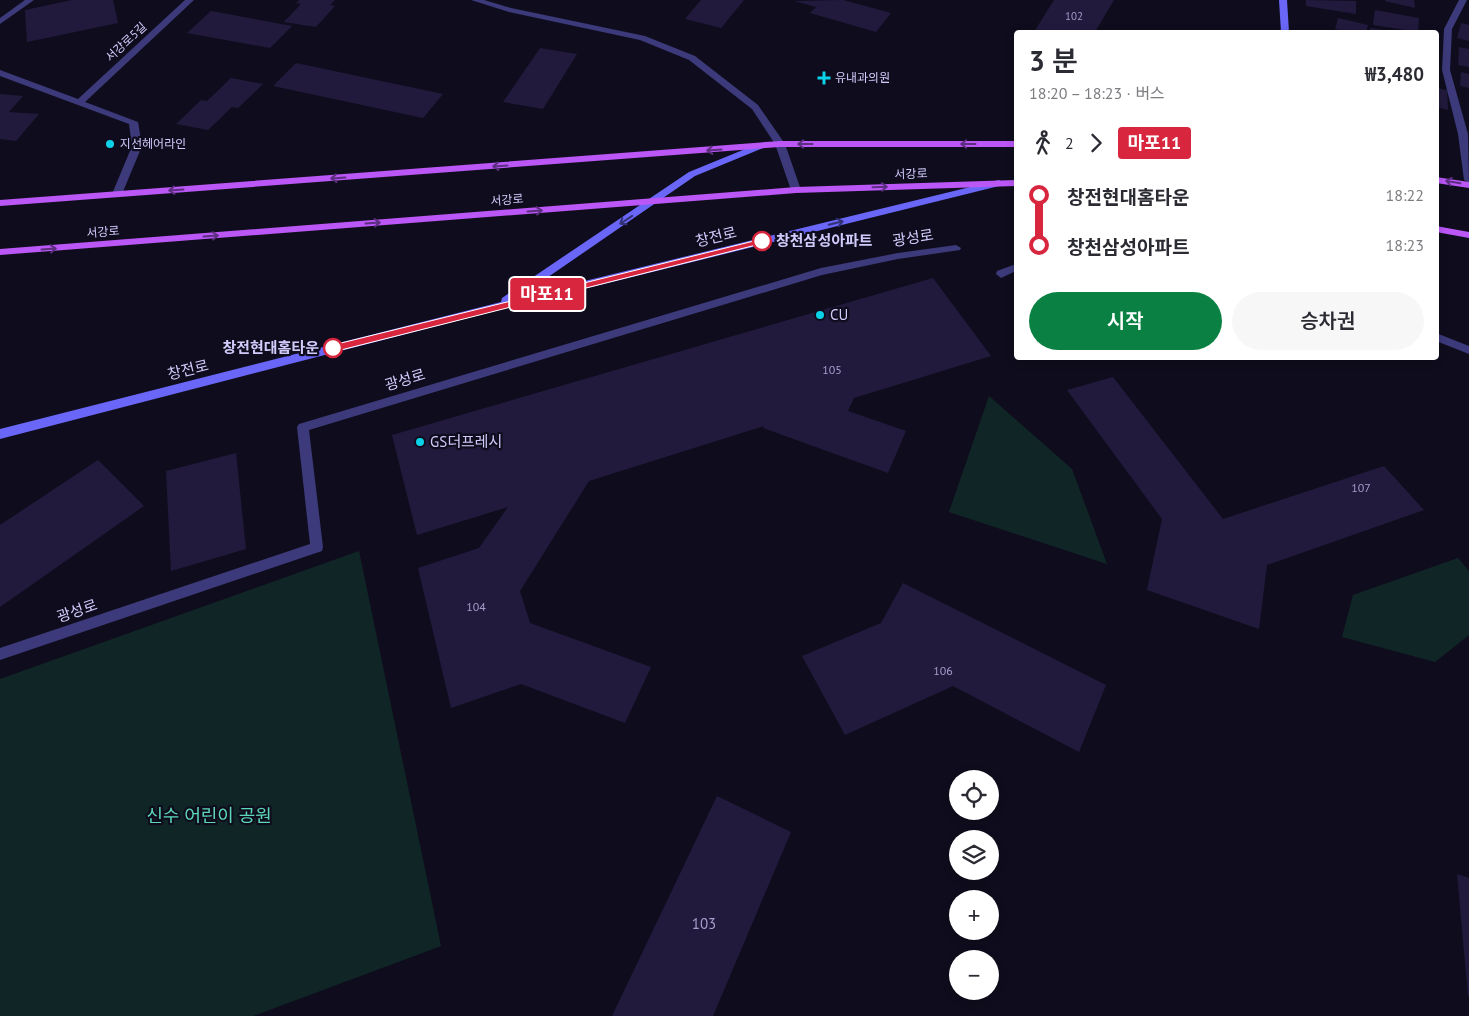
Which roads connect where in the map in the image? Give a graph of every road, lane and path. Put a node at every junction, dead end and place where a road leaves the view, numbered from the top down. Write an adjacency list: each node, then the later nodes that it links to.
1 (30, 0): 6 (street)
2 (190, 0): 9 (street, 서강로5길)
3 (475, 0): 10 (street)
4 (1283, 0): 7 (main road)
5 (1462, 0): 14 (street)
6 (0, 22)
7 (1285, 30)
8 (0, 73): 9 (street)
9 (79, 103): 19 (street)
10 (780, 144): 11 (main road, one-way to 10); 12 (main road); 18 (street)
11 (1014, 144)
12 (760, 146): 19 (main road, one-way to 19); 20 (main road, 창전로)
13 (1439, 180): 17 (main road, one-way to 13)
14 (1469, 180)
15 (999, 183): 16 (main road, 서강로); 18 (main road, 서강로, one-way to 15); 28 (main road, 창전로, one-way to 15)
16 (1014, 183)
17 (1469, 185)
18 (796, 190): 20 (main road, 서강로)
19 (117, 194): 21 (main road)
20 (653, 202): 25 (main road, 서강로, one-way to 20); 28 (main road, 창전로, one-way to 28)
21 (0, 203)
22 (1439, 230): 23 (main road)
23 (1469, 235)
24 (956, 248): 32 (street, 광성로)
25 (0, 252)
26 (1014, 268): 27 (street)
27 (1014, 277)
28 (500, 306): 31 (main road, 창전로)
29 (1439, 339): 30 (street)
30 (1469, 350)
31 (0, 434)
32 (0, 654)

